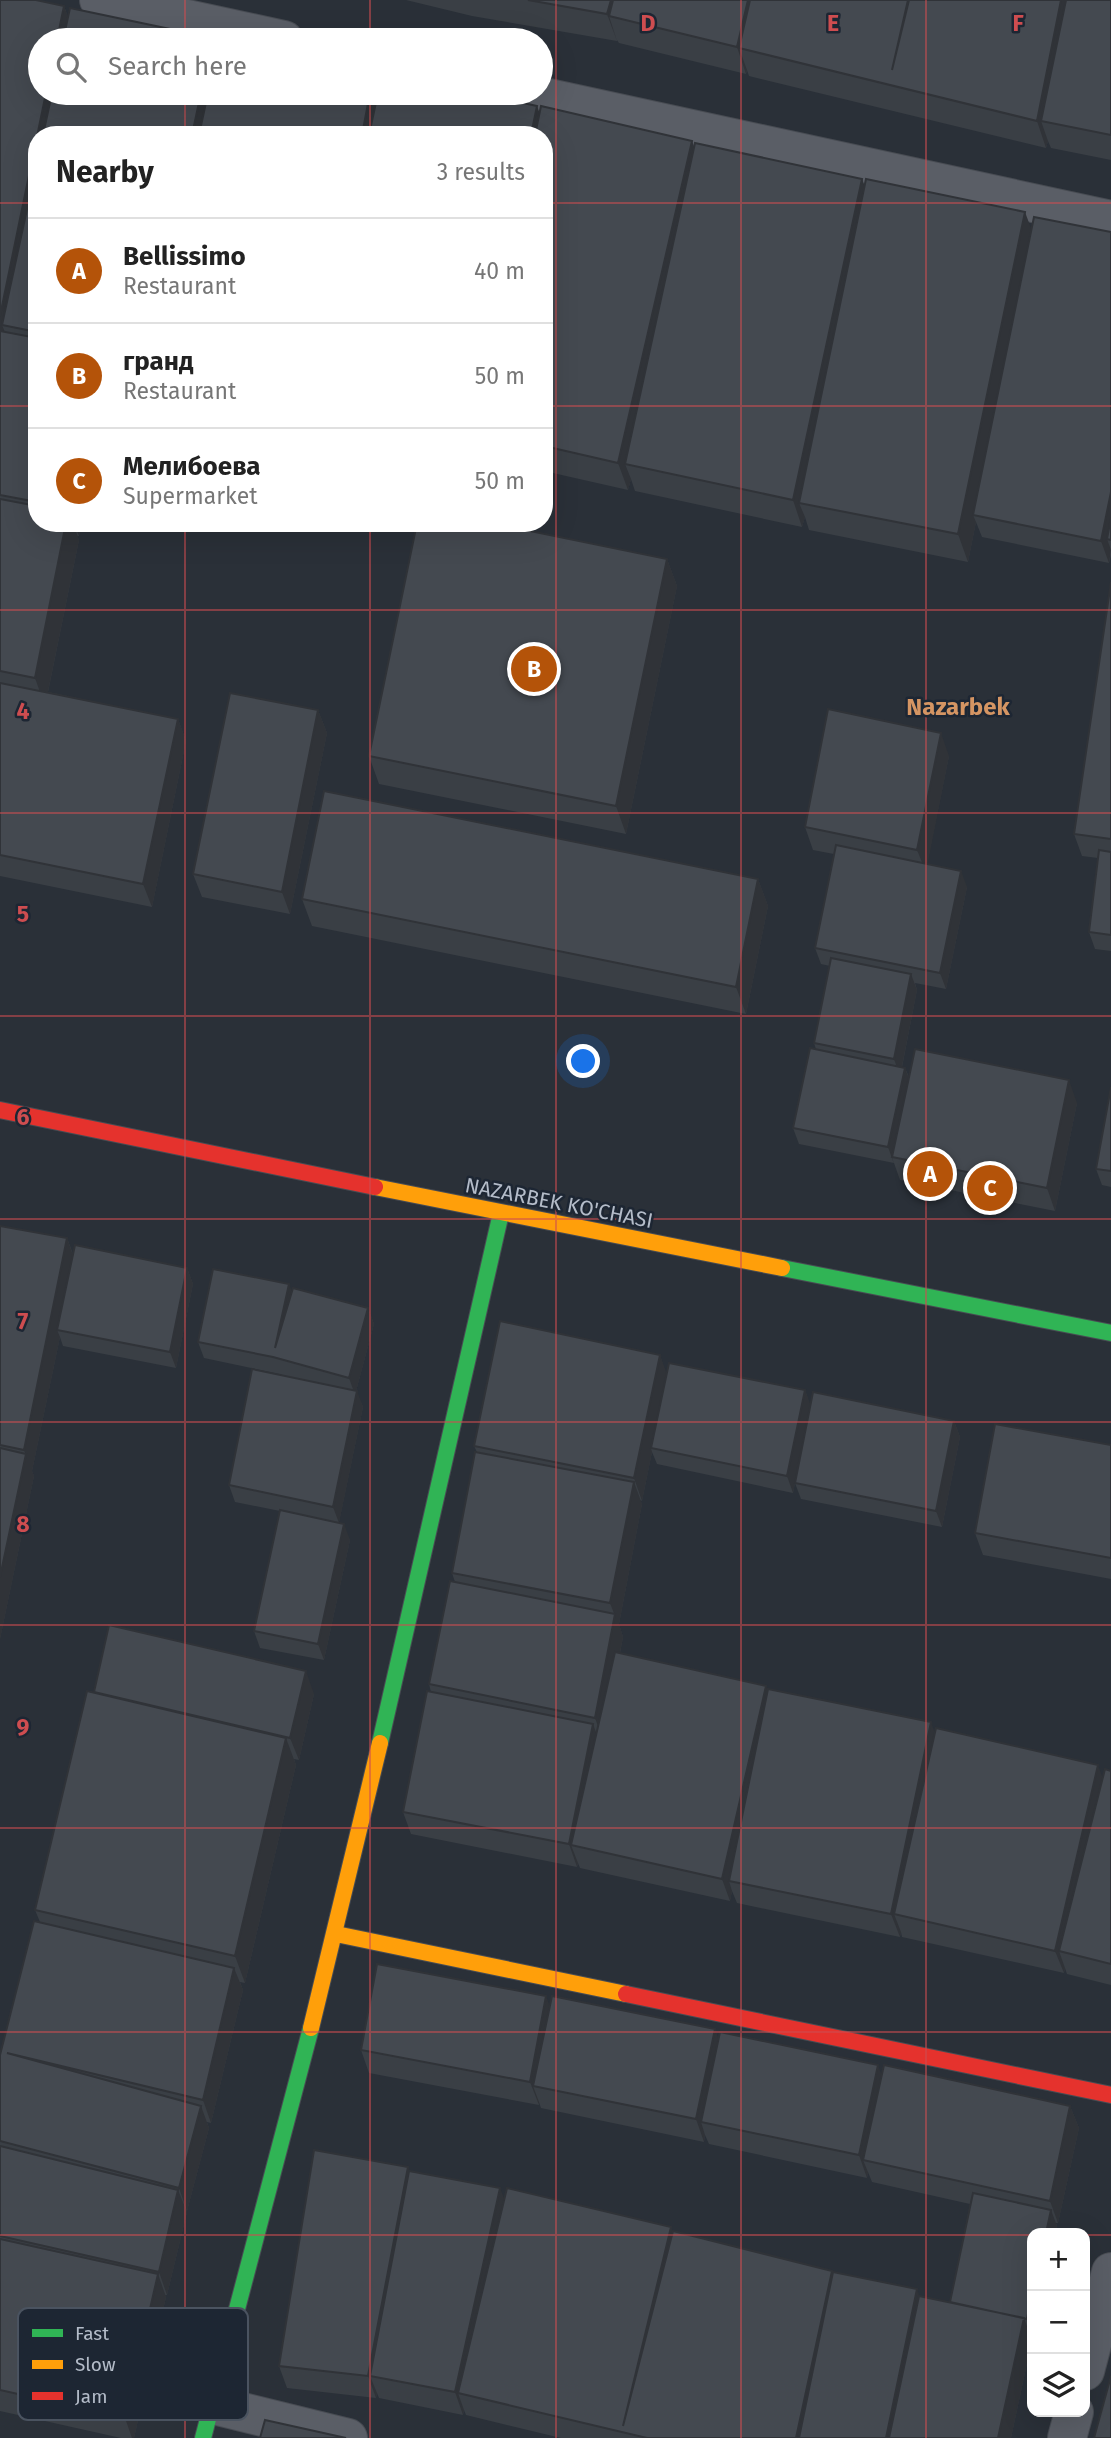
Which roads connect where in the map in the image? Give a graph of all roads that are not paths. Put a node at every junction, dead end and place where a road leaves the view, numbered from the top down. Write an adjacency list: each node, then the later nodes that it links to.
1 (99, 0): 2 (street)
2 (228, 28)
3 (553, 99): 4 (street)
4 (1111, 220)
5 (0, 1110): 6 (street, NAZARBEK KO'CHASI)
6 (501, 1213): 7 (street, NAZARBEK KO'CHASI); 8 (street)
7 (1111, 1333)
8 (336, 1934): 9 (street); 11 (street)
9 (1111, 2095)
10 (1111, 2272): 12 (street)
11 (236, 2308)
12 (1089, 2354)
13 (1073, 2417): 16 (street)
14 (206, 2421): 15 (street)
15 (348, 2438)
16 (1067, 2438)

